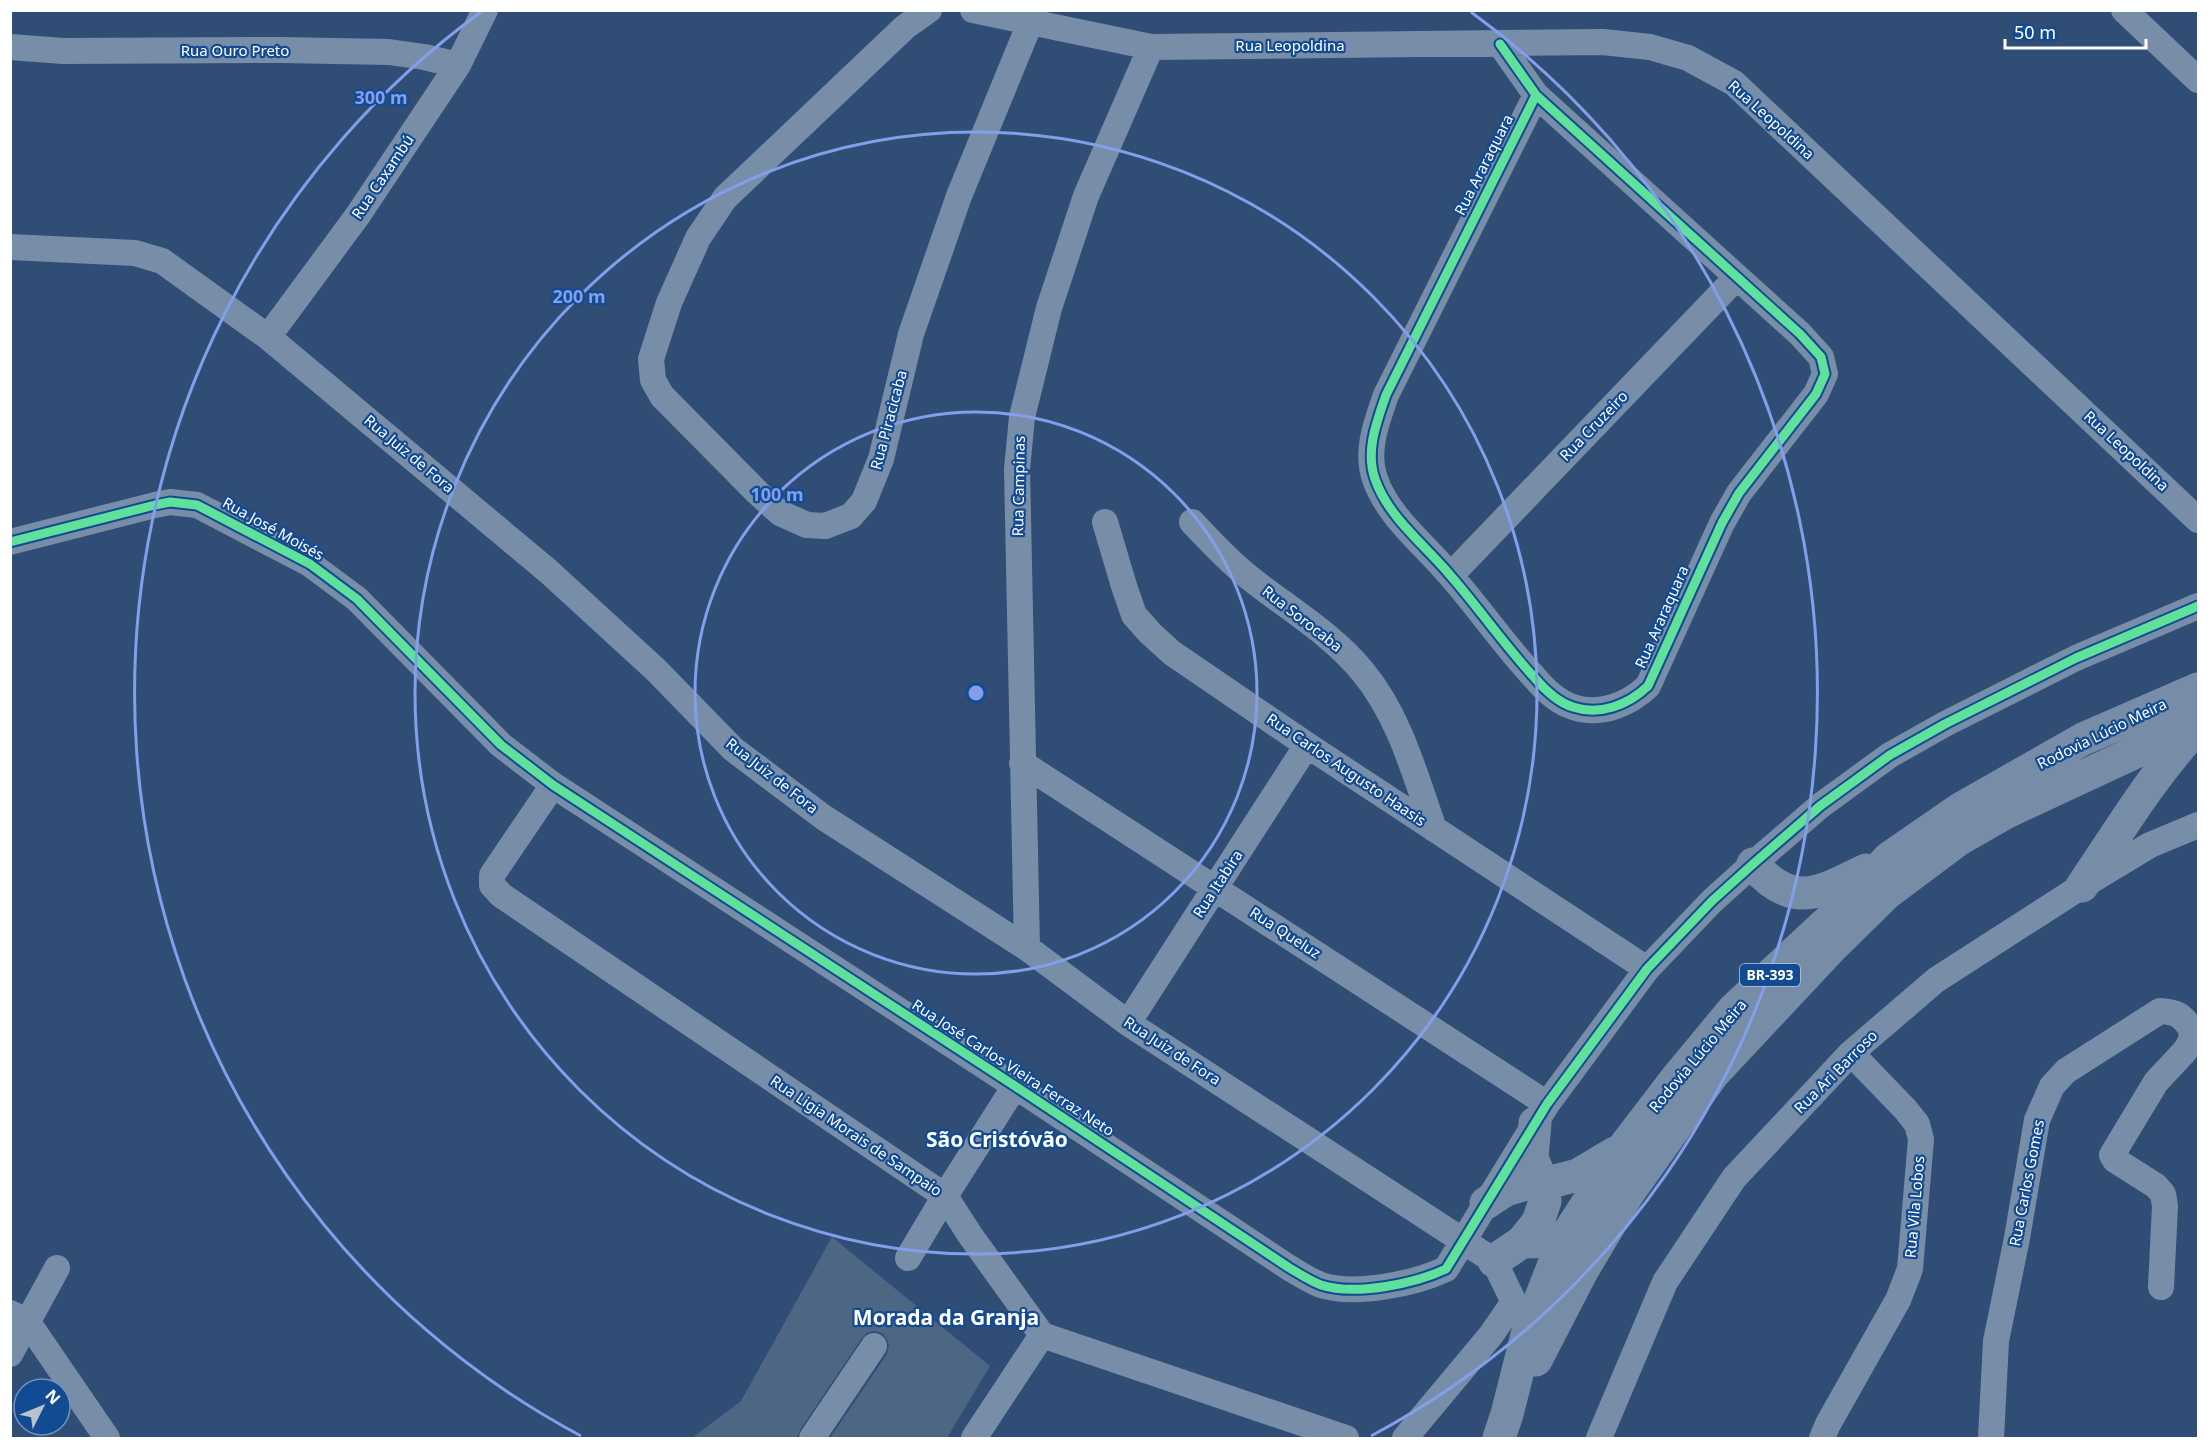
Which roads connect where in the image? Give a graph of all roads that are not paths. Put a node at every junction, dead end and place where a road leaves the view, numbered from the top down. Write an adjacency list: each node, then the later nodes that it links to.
1 (485, 10): 9 (street, Rua Caxambú)
2 (929, 10): 5 (street, Rua Piracicaba)
3 (973, 10): 5 (street)
4 (2124, 10): 10 (street)
5 (1030, 23): 8 (street, Rua Leopoldina)
6 (1500, 44): 8 (street, Rua Leopoldina); 11 (street, Rua Araraquara); 15 (street, Rua Leopoldina)
7 (10, 47): 9 (street, Rua Ouro Preto)
8 (1151, 47): 23 (street, Rua Campinas)
9 (458, 65): 14 (street, Rua Caxambú)
10 (2199, 80)
11 (1536, 95): 13 (street, Rua Araraquara); 19 (street, Rua Araraquara)
12 (10, 247): 14 (street, Rua Juiz de Fora)
13 (1737, 277): 19 (street, Rua Cruzeiro); 19 (street, Rua Araraquara)
14 (268, 337): 31 (street, Rua Juiz de Fora)
15 (2199, 520)
16 (1106, 522): 22 (street, Rua Carlos Augusto Haasis)
17 (1192, 522): 26 (street, Rua Sorocaba)
18 (10, 542): 24 (street, Rua José Moisés)
19 (1450, 575)
20 (2199, 606): 28 (street, Rua José Carlos Vieira Ferraz Neto)
21 (2196, 704): 27 (main road, Rodovia Lúcio Meira / BR-393); 29 (main road); 35 (main road, Rodovia Lúcio Meira / BR-393)
22 (1307, 745): 26 (street, Rua Carlos Augusto Haasis); 30 (street, Rua Itabira)
23 (1022, 763): 30 (street, Rua Queluz); 31 (street, Rua Campinas)
24 (553, 785): 36 (street, Rua José Carlos Vieira Ferraz Neto); 40 (street, Rua Ligia Morais de Sampaio)
25 (2199, 825): 29 (street, Rua Ari Barroso)
26 (1434, 829): 32 (street, Rua Carlos Augusto Haasis)
27 (1889, 858): 28 (main road); 38 (main road, Rodovia Lúcio Meira / BR-393)
28 (1753, 864): 32 (street, Rua José Carlos Vieira Ferraz Neto)
29 (2082, 886): 34 (street, Rua Ari Barroso)
30 (1216, 887): 33 (street, Rua Itabira); 37 (street, Rua Queluz)
31 (1027, 948): 33 (street, Rua Juiz de Fora)
32 (1647, 969): 37 (street, Rua José Carlos Vieira Ferraz Neto)
33 (1128, 1023): 42 (street, Rua Juiz de Fora)
34 (1851, 1053): 61 (street, Rua Ari Barroso); 62 (street, Rua Vila Lobos)
35 (1713, 1074): 43 (main road); 55 (main road, Rodovia Lúcio Meira / BR-393)
36 (1015, 1086): 40 (street); 42 (street, Rua José Carlos Vieira Ferraz Neto)
37 (1541, 1114): 39 (main road); 41 (street, Rua José Carlos Vieira Ferraz Neto)
38 (1624, 1147): 39 (main road); 43 (main road, Rodovia Lúcio Meira / BR-393)
39 (1543, 1184): 41 (main road); 44 (main road)
40 (945, 1196): 45 (street); 52 (street, Rua Ligia Morais de Sampaio)
41 (1486, 1203): 42 (street, Rua José Carlos Vieira Ferraz Neto)
42 (1464, 1240): 46 (street, Rua Juiz de Fora)
43 (1563, 1241): 44 (main road); 51 (main road, Rodovia Lúcio Meira / BR-393)
44 (1522, 1242): 46 (main road)
45 (908, 1258)
46 (1494, 1261): 49 (street)
47 (57, 1268): 50 (street)
48 (2161, 1287): 63 (street, Rua Carlos Gomes)
49 (1513, 1303): 51 (street); 60 (street)
50 (19, 1317): 54 (street); 56 (street)
51 (1528, 1331): 55 (main road, Rodovia Lúcio Meira / BR-393)
52 (1042, 1335): 58 (street); 59 (street)
53 (873, 1346): 57 (street)
54 (10, 1354)
55 (1503, 1426)
56 (107, 1438)
57 (812, 1438)
58 (974, 1438)
59 (1346, 1438)
60 (1405, 1438)
61 (1599, 1438)
62 (1822, 1438)
63 (1991, 1438)

